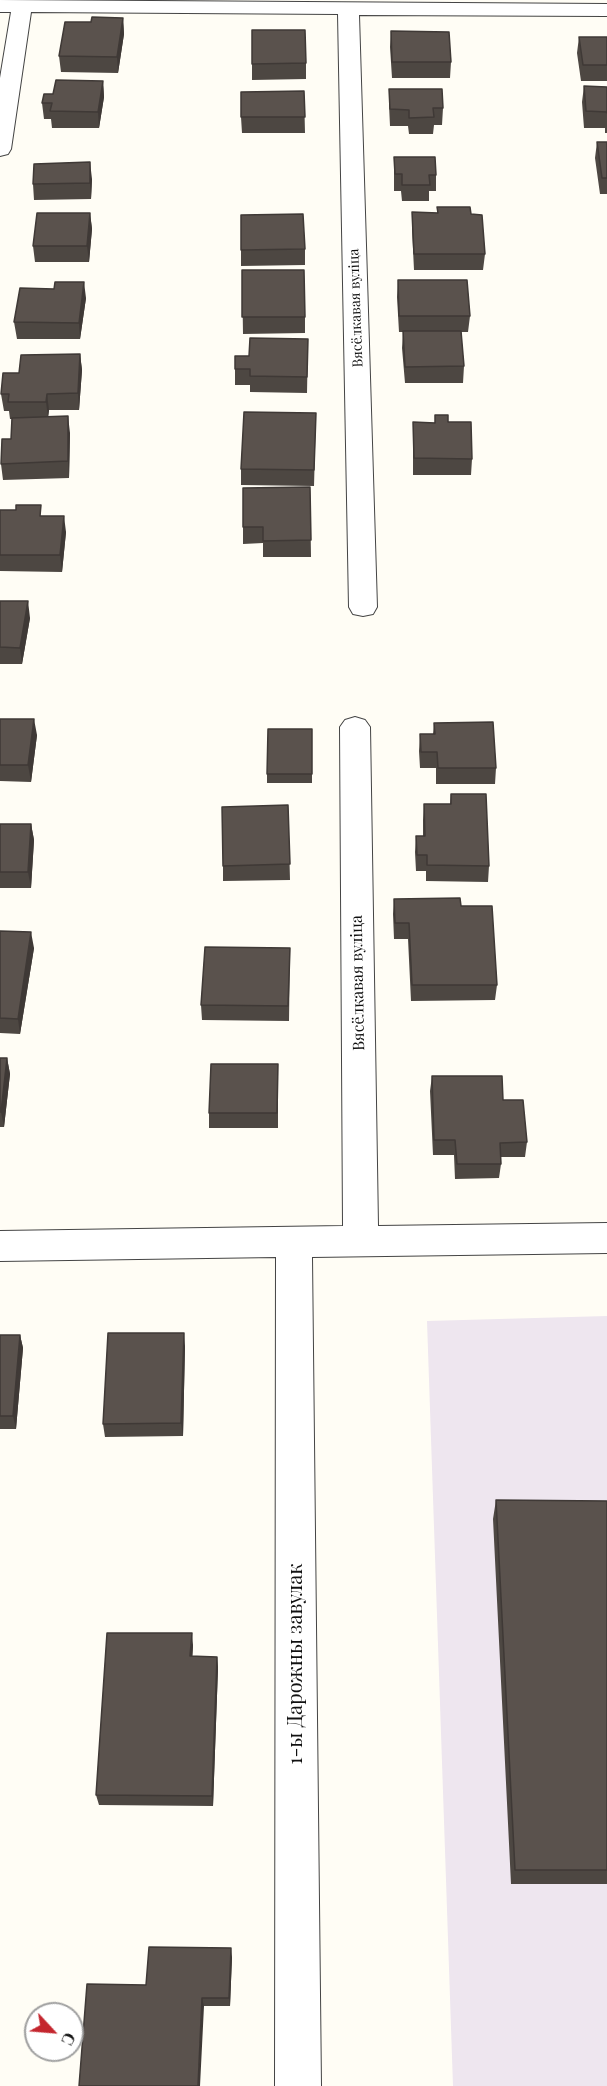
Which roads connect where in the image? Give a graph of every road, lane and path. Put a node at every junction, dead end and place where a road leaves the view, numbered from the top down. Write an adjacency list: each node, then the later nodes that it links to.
1 (11, 6): 2 (street); 4 (street)
2 (348, 9): 3 (street); 5 (street, Вясёлкавая вуліца)
3 (607, 10)
4 (0, 149)
5 (363, 608)
6 (355, 727): 8 (street, Вясёлкавая вуліца)
7 (607, 1238): 8 (street)
8 (361, 1240): 9 (street)
9 (294, 1243): 10 (street); 11 (street, 1-ы Дарожны завулак)
10 (0, 1246)
11 (298, 2086)

